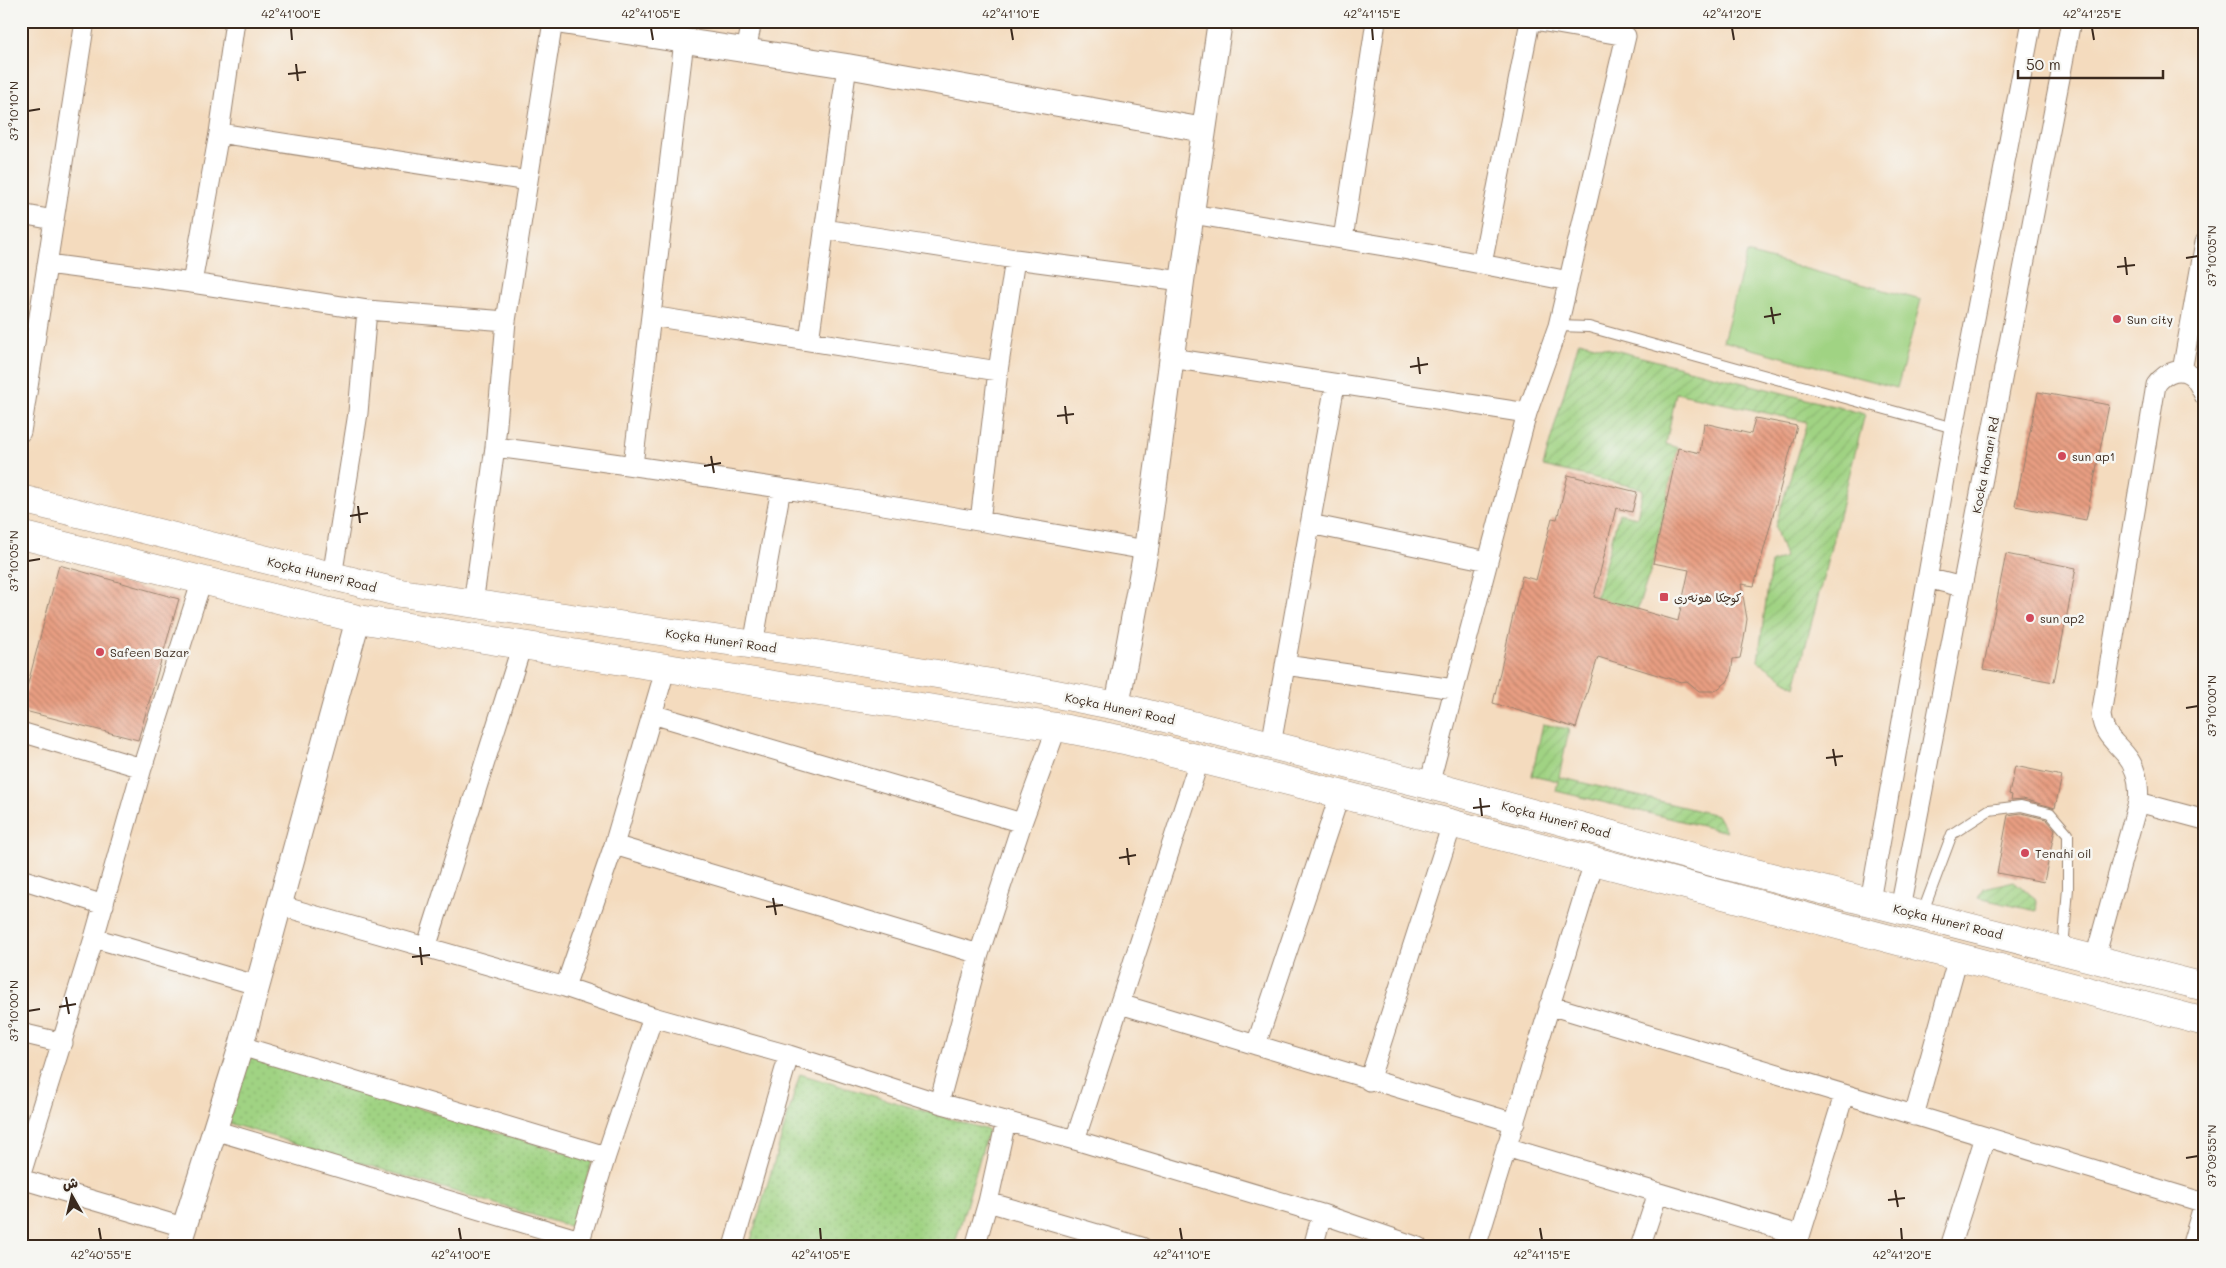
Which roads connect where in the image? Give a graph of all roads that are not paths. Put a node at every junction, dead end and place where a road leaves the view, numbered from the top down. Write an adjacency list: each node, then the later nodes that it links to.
1 (85, 21): 23 (street)
2 (235, 21): 19 (street)
3 (554, 21): 12 (street); 20 (street)
4 (752, 21): 16 (street)
5 (1220, 21): 18 (street)
6 (1376, 21): 25 (street)
7 (1530, 21): 29 (street)
8 (1540, 21): 14 (street)
9 (2032, 21): 45 (street)
10 (2071, 21): 59 (street, Kocka Honari Rd)
11 (2179, 21): 13 (lane)
12 (609, 25): 15 (street)
13 (2205, 26)
14 (1628, 29): 31 (street)
15 (684, 41): 16 (street); 34 (street)
16 (746, 51): 17 (street)
17 (847, 66): 18 (street); 24 (street)
18 (1204, 130): 22 (street)
19 (219, 133): 20 (street); 32 (street)
20 (528, 181): 35 (street)
21 (21, 214): 23 (street)
22 (1192, 214): 25 (street); 30 (street)
23 (54, 220): 28 (street)
24 (824, 229): 27 (street); 37 (street)
25 (1343, 239): 29 (street)
26 (2205, 242): 41 (street)
27 (1015, 259): 30 (street); 40 (street)
28 (47, 264): 32 (street); 38 (street)
29 (1482, 264): 31 (street)
30 (1182, 281): 39 (street)
31 (1569, 281): 36 (street)
32 (192, 283): 33 (street)
33 (367, 310): 35 (street); 56 (street)
34 (651, 316): 37 (street); 48 (street)
35 (506, 321): 47 (street)
36 (1558, 326): 44 (street); 45 (lane)
37 (808, 341): 40 (street)
38 (27, 352): 46 (street)
39 (1171, 358): 42 (street); 54 (street)
40 (998, 371): 51 (street)
41 (2182, 371): 43 (street); 78 (street)
42 (1335, 384): 44 (street); 52 (street)
43 (2205, 397)
44 (1527, 413): 55 (street)
45 (1954, 428): 57 (street)
46 (21, 432)
47 (494, 447): 48 (street); 60 (street)
48 (633, 465): 49 (street)
49 (781, 488): 51 (street); 63 (street)
50 (21, 500): 56 (main road, Koçka Hunerî Road)
51 (980, 521): 54 (street)
52 (1310, 524): 55 (street); 65 (street)
53 (21, 535): 58 (main road)
54 (1146, 550): 69 (street)
55 (1488, 561): 67 (street)
56 (332, 577): 60 (main road, Koçka Hunerî Road)
57 (1927, 578): 59 (street); 85 (street)
58 (202, 580): 61 (main road); 75 (street)
59 (1962, 587): 88 (street, Kocka Honari Rd)
60 (473, 604): 63 (main road, Koçka Hunerî Road)
61 (358, 619): 62 (main road); 87 (street)
62 (522, 645): 66 (main road); 90 (street)
63 (753, 645): 64 (main road, Koçka Hunerî Road)
64 (817, 654): 68 (main road); 69 (main road, Koçka Hunerî Road)
65 (1285, 665): 67 (street); 73 (street)
66 (666, 667): 68 (main road); 70 (street)
67 (1454, 689): 76 (street)
68 (812, 691): 71 (main road)
69 (1116, 706): 73 (main road, Koçka Hunerî Road)
70 (652, 714): 80 (street); 82 (street)
71 (1057, 727): 74 (main road); 80 (street)
72 (21, 732): 75 (street)
73 (1271, 745): 76 (main road, Koçka Hunerî Road)
74 (1200, 758): 77 (main road); 98 (street)
75 (142, 768): 86 (street)
76 (1429, 785): 85 (main road, Koçka Hunerî Road)
77 (1340, 794): 81 (main road); 104 (street)
78 (2138, 802): 79 (street); 94 (street)
79 (2205, 820)
80 (1022, 823): 92 (street)
81 (1452, 824): 83 (main road); 107 (street)
82 (614, 845): 92 (street); 97 (street)
83 (1594, 862): 93 (main road); 99 (street)
84 (21, 879): 86 (street)
85 (1870, 901): 88 (main road, Koçka Hunerî Road)
86 (104, 905): 89 (street)
87 (278, 905): 90 (street); 95 (street)
88 (1911, 912): 91 (main road, Koçka Hunerî Road); 91 (lane)
89 (94, 938): 95 (street); 103 (street)
90 (426, 948): 97 (street)
91 (2063, 950): 94 (main road, Koçka Hunerî Road)
92 (979, 954): 109 (street)
93 (1958, 957): 101 (main road); 110 (street)
94 (2094, 958): 96 (main road, Koçka Hunerî Road)
95 (256, 985): 105 (street)
96 (2205, 987)
97 (565, 988): 100 (street)
98 (1120, 1004): 104 (street); 115 (street)
99 (1550, 1005): 108 (street); 112 (street)
100 (653, 1017): 106 (street); 117 (street)
101 (2205, 1022)
102 (21, 1033): 103 (street)
103 (62, 1044): 118 (street)
104 (1256, 1045): 107 (street)
105 (240, 1046): 113 (street); 117 (street)
106 (789, 1055): 109 (street); 127 (street)
107 (1370, 1081): 112 (street)
108 (1844, 1095): 110 (street); 125 (street)
109 (939, 1103): 111 (street)
110 (1914, 1116): 114 (street)
111 (1006, 1121): 115 (street); 121 (street)
112 (1515, 1123): 116 (street)
113 (214, 1130): 124 (street); 126 (street)
114 (1985, 1137): 122 (street); 134 (street)
115 (1075, 1140): 123 (street)
116 (1506, 1147): 120 (street); 132 (street)
117 (606, 1156): 126 (street)
118 (21, 1174)
119 (21, 1179): 124 (street)
120 (1658, 1193): 125 (street); 133 (street)
121 (988, 1202): 128 (street); 129 (street)
122 (2204, 1203): 135 (street)
123 (1322, 1214): 130 (street); 131 (street)
124 (181, 1237)
125 (1799, 1241)
126 (579, 1243)
127 (733, 1247)
128 (975, 1247)
129 (1142, 1247)
130 (1313, 1247)
131 (1418, 1247)
132 (1476, 1247)
133 (1640, 1247)
134 (1950, 1247)
135 (2191, 1247)

